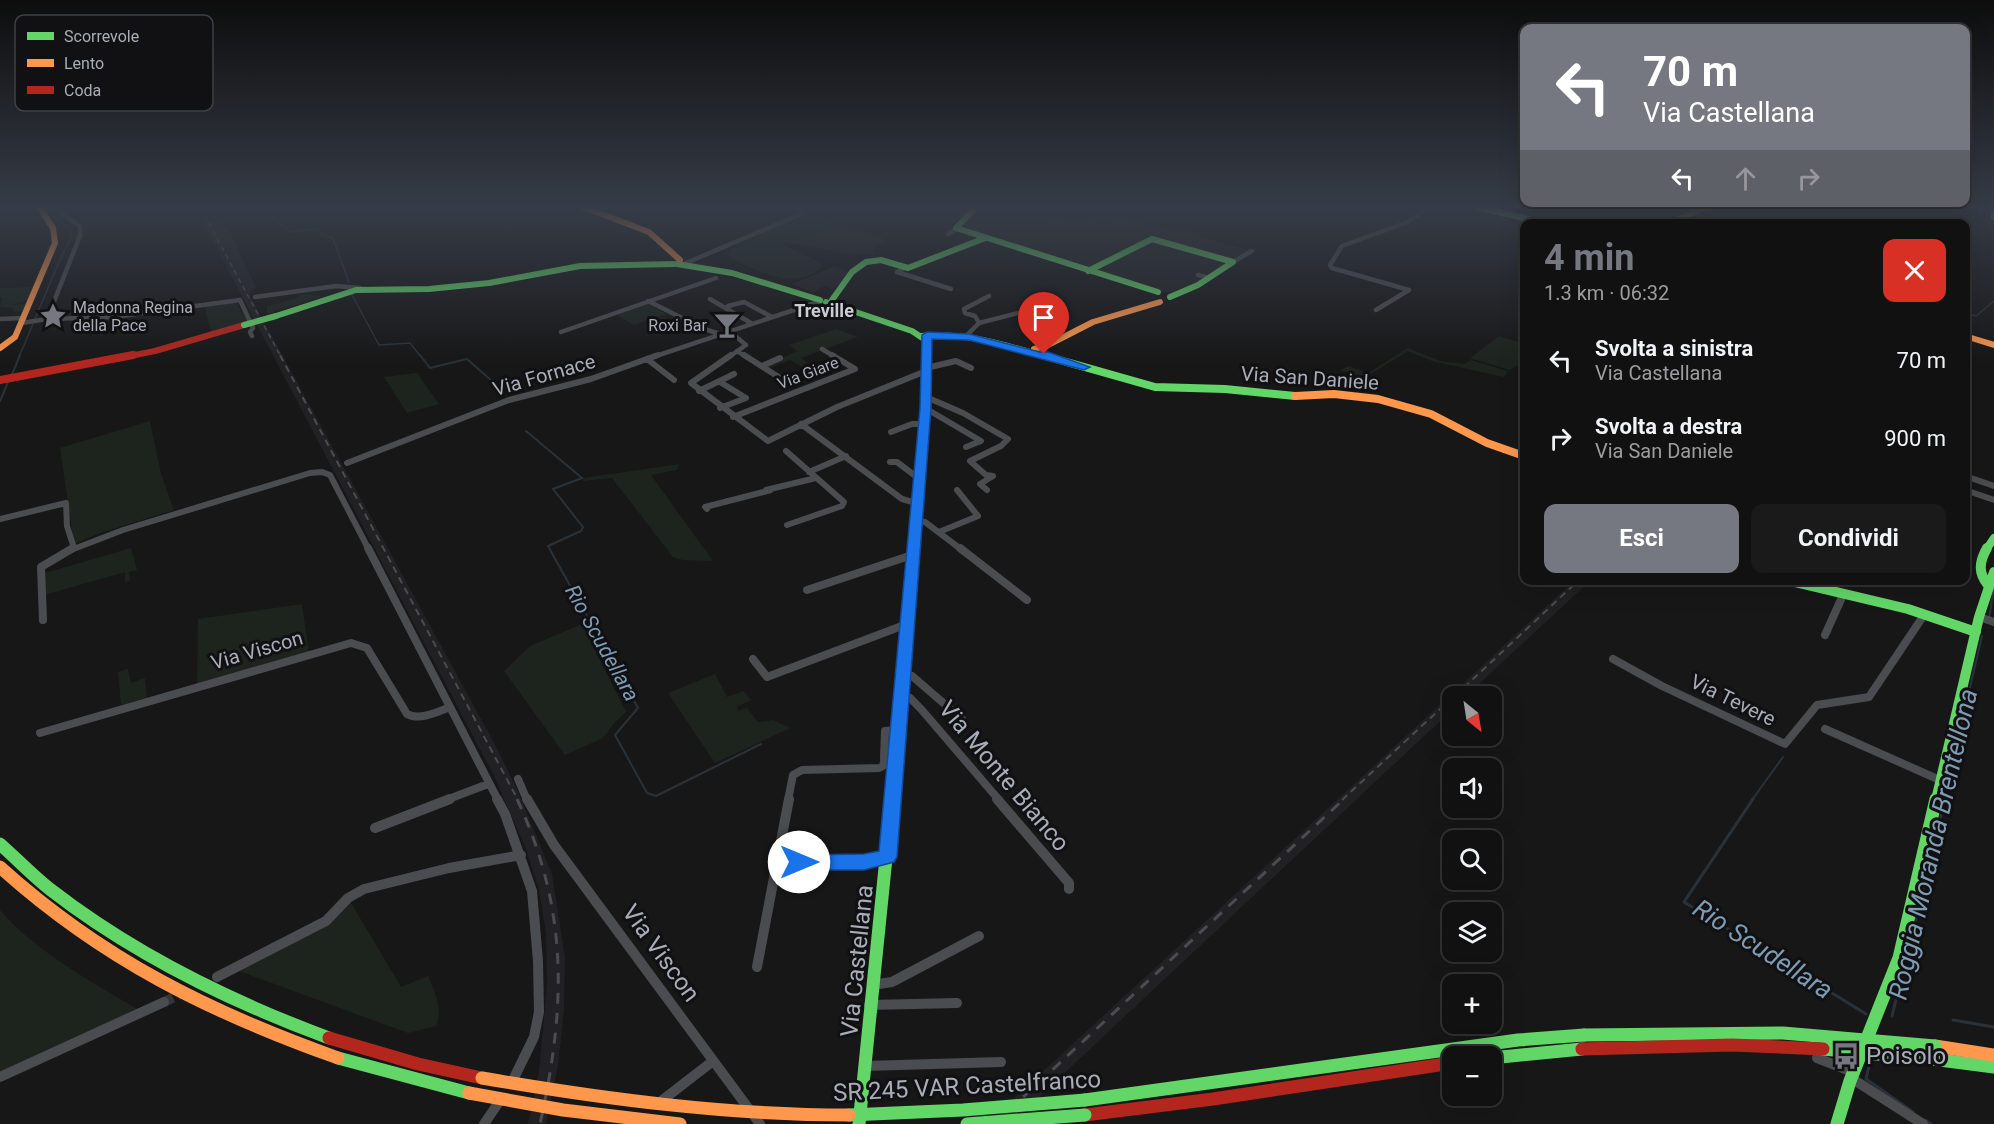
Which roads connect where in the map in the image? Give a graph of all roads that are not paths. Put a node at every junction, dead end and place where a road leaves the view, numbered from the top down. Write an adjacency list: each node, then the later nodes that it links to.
1 (48, 259): 34 (main road)
2 (68, 259): 33 (street)
3 (677, 259): 13 (main road)
4 (685, 259): 13 (street)
5 (875, 259): 25 (main road)
6 (878, 259): 15 (main road)
7 (927, 259): 15 (main road)
8 (1052, 259): 16 (main road)
9 (1110, 259): 16 (main road)
10 (1224, 259): 14 (main road)
11 (1237, 259): 14 (street)
12 (1332, 259): 29 (street)
13 (679, 262): 21 (main road); 25 (main road)
14 (1233, 262): 19 (main road)
15 (904, 268): 20 (street)
16 (1088, 271): 24 (main road)
17 (1198, 275): 19 (street)
18 (716, 278): 27 (street)
19 (1210, 278): 24 (main road)
20 (951, 289)
21 (345, 291): 23 (street); 57 (main road, bridge)
22 (989, 296): 36 (street)
23 (255, 297)
24 (1155, 297): 50 (main road)
25 (827, 298): 31 (street, Via Fornace); 41 (main road)
26 (710, 299): 35 (street)
27 (648, 301): 37 (street); 39 (street)
28 (728, 306): 31 (street)
29 (1376, 310)
30 (1022, 312): 36 (street)
31 (772, 317): 35 (street, Via Fornace)
32 (0, 319): 34 (street)
33 (45, 319): 34 (street); 42 (street)
34 (24, 321): 47 (main road)
35 (751, 323): 38 (street, Via Fornace)
36 (979, 323): 44 (street)
37 (704, 329): 40 (street); 43 (street)
38 (728, 330): 40 (street, Via Fornace); 49 (street)
39 (561, 332)
40 (719, 333): 43 (street, Via Fornace)
41 (925, 334): 44 (main road); 55 (main road, Via Castellana)
42 (252, 336)
43 (711, 336): 52 (street, Via Fornace)
44 (967, 337): 50 (main road)
45 (1970, 338): 46 (main road)
46 (1994, 345)
47 (0, 348)
48 (822, 349): 65 (street, Via Giare)
49 (737, 351): 53 (street); 61 (street)
50 (1043, 351): 71 (main road, Via San Daniele)
51 (780, 358): 53 (street)
52 (647, 359): 58 (street); 74 (street, Via Fornace)
53 (762, 366): 60 (street)
54 (971, 368): 55 (street)
55 (926, 369): 62 (main road, Via Castellana); 66 (street)
56 (734, 374): 59 (street)
57 (0, 380)
58 (674, 380)
59 (720, 382): 61 (street); 63 (street)
60 (788, 383)
61 (699, 391): 63 (street)
62 (926, 397): 64 (main road, Via Castellana); 82 (street)
63 (720, 408): 65 (street)
64 (925, 408): 67 (main road, Via Castellana); 69 (street)
65 (733, 417): 66 (street)
66 (801, 424): 72 (street)
67 (923, 424): 68 (street); 77 (main road, Via Castellana)
68 (891, 432)
69 (966, 447)
70 (786, 451): 75 (street)
71 (1520, 455)
72 (846, 456): 75 (street); 84 (street)
73 (890, 462): 77 (street)
74 (347, 463)
75 (809, 472): 76 (street)
76 (816, 478): 80 (street); 89 (street)
77 (918, 478): 84 (main road, Via Castellana)
78 (1970, 478): 79 (street)
79 (1994, 486)
80 (768, 490): 86 (street)
81 (957, 490): 90 (street)
82 (987, 490)
83 (1970, 492): 85 (street)
84 (916, 499): 88 (main road, Via Castellana)
85 (1994, 500)
86 (707, 509)
87 (0, 519): 92 (street)
88 (915, 520): 90 (street); 93 (main road, Via Castellana)
89 (787, 525)
90 (939, 532): 99 (street)
91 (1994, 538): 96 (main road)
92 (74, 548): 102 (street); 111 (street)
93 (912, 555): 97 (street); 104 (main road, Via Castellana)
94 (1994, 572): 96 (main road)
95 (1805, 585): 98 (main road)
96 (1988, 585): 101 (main road)
97 (807, 590)
98 (1843, 595): 100 (main road); 106 (street)
99 (1027, 600)
100 (1924, 615): 105 (main road); 108 (street, Via Tevere)
101 (1979, 616): 103 (street); 105 (main road)
102 (43, 620)
103 (1994, 622)
104 (907, 624): 107 (street); 109 (main road, Via Castellana)
105 (1976, 632): 119 (main road)
106 (1825, 635)
107 (753, 659)
108 (1613, 660)
109 (902, 675): 110 (main road, Via Castellana); 112 (street)
110 (901, 697): 114 (main road, Via Castellana); 127 (street, Via Monte Bianco)
111 (450, 706): 115 (street, Via Viscon); 120 (street)
112 (962, 719)
113 (1825, 729): 119 (street)
114 (899, 730): 116 (main road, Via Castellana); 117 (street)
115 (40, 733)
116 (896, 757): 117 (street); 124 (main road, Via Castellana)
117 (884, 758): 125 (street)
118 (518, 779): 138 (street, Via Viscon)
119 (1942, 782): 143 (main road)
120 (488, 784): 121 (street); 123 (street)
121 (375, 828)
122 (0, 844): 135 (main road, SR 245 VAR Castelfranco, bridge)
123 (521, 855): 130 (street); 145 (street)
124 (888, 857): 125 (street); 131 (main road, Via Castellana)
125 (777, 862): 129 (street)
126 (0, 867): 147 (main road, bridge)
127 (1069, 889)
128 (979, 936): 131 (street)
129 (757, 967)
130 (217, 977)
131 (872, 985): 134 (main road, Via Castellana)
132 (164, 1002): 144 (street)
133 (957, 1002): 134 (street)
134 (869, 1005): 141 (main road, Via Castellana)
135 (1994, 1055)
136 (1502, 1057): 142 (main road, bridge)
137 (1817, 1058): 143 (street)
138 (713, 1060): 146 (street); 148 (street, Via Viscon)
139 (1001, 1062): 141 (street)
140 (1442, 1065): 150 (main road, SR 245 VAR Castelfranco, bridge)
141 (865, 1066): 149 (main road, Via Castellana)
142 (1994, 1067)
143 (1852, 1075): 151 (main road); 152 (street)
144 (0, 1077)
145 (484, 1124)
146 (632, 1124)
147 (680, 1124)
148 (760, 1124)
149 (860, 1124)
150 (967, 1124)
151 (1837, 1124)
152 (1923, 1124)

